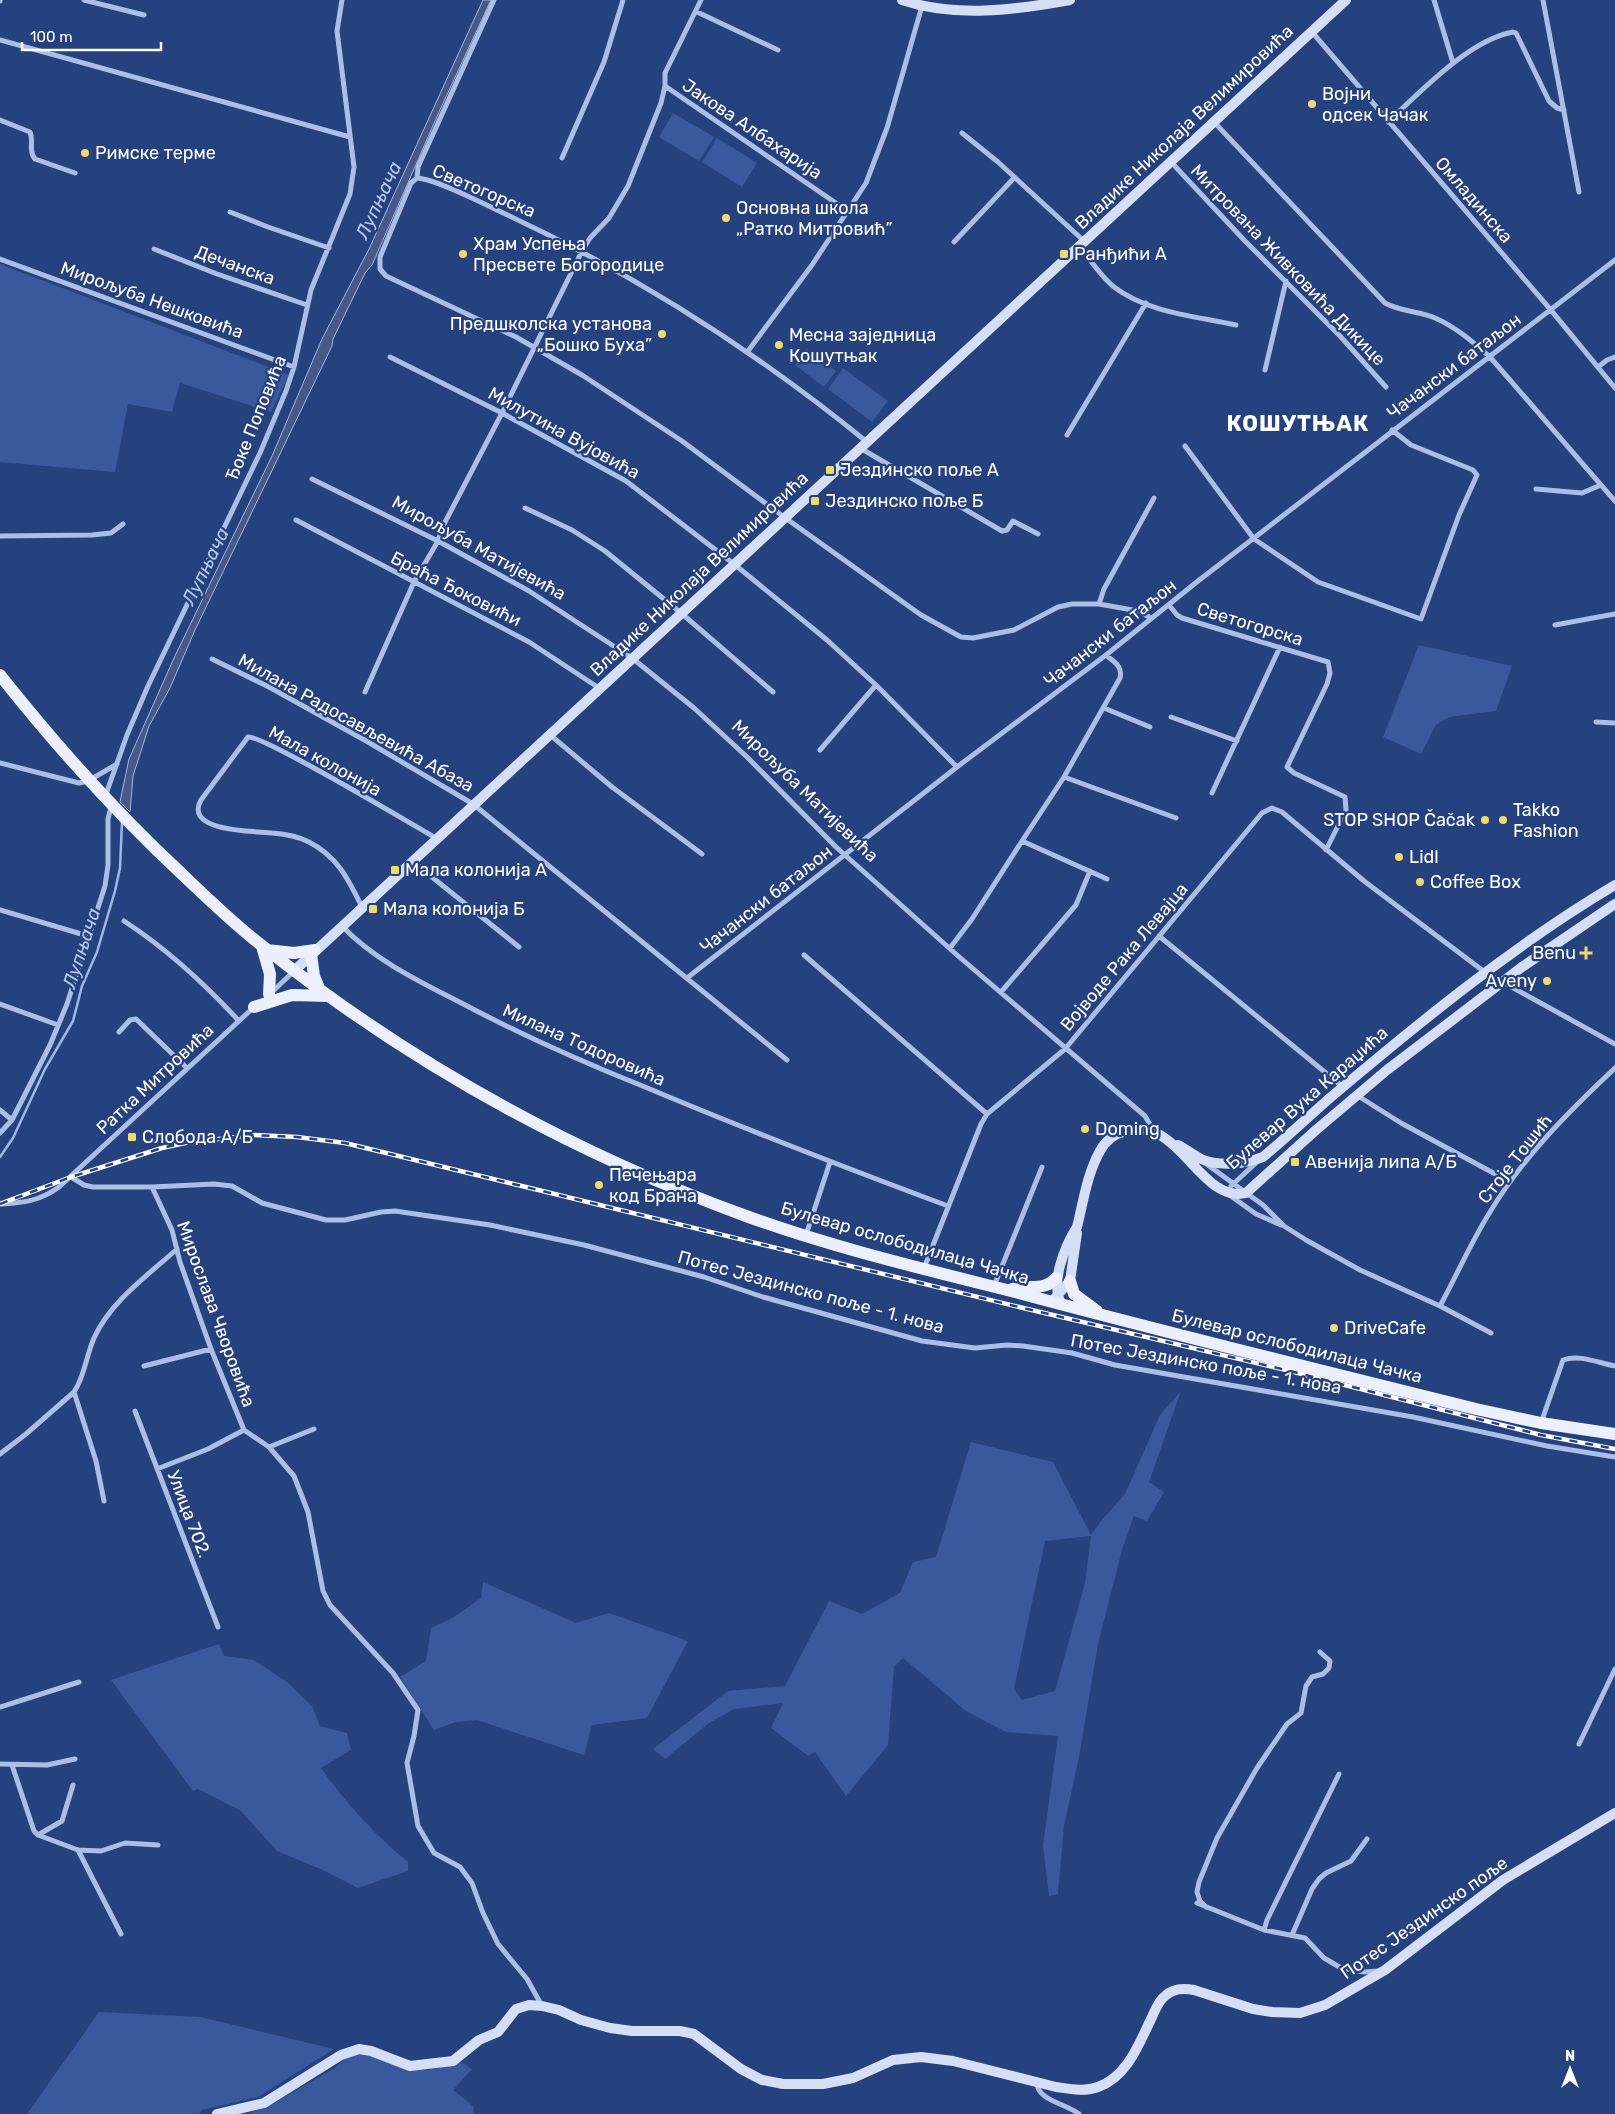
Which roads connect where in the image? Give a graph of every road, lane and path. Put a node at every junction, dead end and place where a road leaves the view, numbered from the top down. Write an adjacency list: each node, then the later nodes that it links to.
1 (84, 0): 13 (street)
2 (342, 0): 24 (street, Ђоке Поповића)
3 (494, 0): 28 (street)
4 (623, 0): 25 (street)
5 (701, 0): 12 (street)
6 (902, 0): 11 (street)
7 (1070, 0): 11 (street)
8 (1346, 0): 14 (street, Владике Николаја Велимировића)
9 (1434, 0): 17 (street)
10 (1543, 0): 19 (street)
11 (922, 5): 32 (street)
12 (697, 12): 16 (street); 18 (street)
13 (144, 15)
14 (1312, 32): 21 (street, Владике Николаја Велимировића); 22 (street, Омладинска)
15 (0, 40): 24 (street)
16 (778, 50)
17 (1453, 63): 19 (street); 22 (street)
18 (665, 86): 32 (street, Јакова Албахарија); 37 (street)
19 (1564, 110): 30 (street)
20 (0, 120): 27 (street)
21 (1214, 122): 26 (street, Владике Николаја Велимировића); 48 (street)
22 (1388, 122): 43 (street, Омладинска)
23 (962, 133): 29 (street)
24 (350, 137): 35 (street, Ђоке Поповића)
25 (562, 158)
26 (1171, 162): 34 (street, Владике Николаја Велимировића); 40 (street, Митрована Живковића Дикице)
27 (75, 173)
28 (417, 178): 37 (street, Светогорска); 45 (street)
29 (1014, 178): 33 (street); 34 (street)
30 (1579, 192)
31 (230, 212): 35 (street)
32 (849, 212): 46 (street)
33 (954, 242)
34 (1082, 244): 41 (street); 58 (street, Владике Николаја Велимировића)
35 (329, 248): 42 (street, Ђоке Поповића)
36 (154, 249): 42 (street, Дечанска)
37 (582, 250): 45 (street); 46 (street, Светогорска)
38 (0, 258): 51 (street, Мирољуба Нешковића)
39 (1615, 260): 43 (street, Чачански батаљон)
40 (1286, 281): 52 (street); 53 (street, Митрована Живковића Дикице)
41 (1146, 303): 44 (street); 57 (street)
42 (307, 305): 51 (street, Ђоке Поповића)
43 (1550, 309): 48 (street, Чачански батаљон); 50 (street, Омладинска)
44 (1236, 325)
45 (534, 347): 55 (street); 66 (street)
46 (748, 351): 58 (street, Светогорска)
47 (390, 357): 55 (street, Милутина Вујовића)
48 (1490, 357): 56 (street, Чачански батаљон); 61 (street)
49 (1615, 357): 50 (street)
50 (1598, 367): 54 (street, Омладинска)
51 (294, 368): 99 (street, Ђоке Поповића)
52 (1265, 370)
53 (1386, 387)
54 (1615, 388)
55 (502, 413): 72 (street); 73 (street, Милутина Вујовића)
56 (1392, 430): 71 (street, Чачански батаљон); 71 (street)
57 (1067, 435)
58 (863, 445): 66 (street, Владике Николаја Велимировића); 69 (street, Светогорска)
59 (1185, 446): 71 (street)
60 (312, 479): 72 (street, Мирољуба Матијевића)
61 (1601, 485): 62 (street); 64 (street)
62 (1536, 489)
63 (1154, 498): 75 (street)
64 (1615, 501)
65 (525, 508): 77 (street)
66 (784, 517): 73 (street, Владике Николаја Велимировића); 75 (street)
67 (296, 520): 74 (street, Браћа Ђоковићи)
68 (123, 524): 70 (street)
69 (1038, 534)
70 (0, 536)
71 (1254, 539): 76 (street, Чачански батаљон)
72 (438, 540): 74 (street); 84 (street, Мирољуба Матијевића)
73 (734, 564): 77 (street, Владике Николаја Велимировића); 86 (street, Милутина Вујовића)
74 (414, 582): 87 (street, Браћа Ђоковићи); 88 (street)
75 (1099, 604): 79 (street)
76 (1168, 604): 79 (street, Чачански батаљон); 81 (street, Светогорска)
77 (681, 613): 84 (street, Владике Николаја Велимировића); 89 (street)
78 (1615, 614): 80 (street)
79 (1151, 618): 82 (street, Чачански батаљон)
80 (1555, 625)
81 (1280, 646): 96 (street); 109 (street, Светогорска)
82 (1106, 655): 90 (street); 100 (street, Чачански батаљон)
83 (212, 658): 105 (street, Милана Радосављевића Абаза)
84 (632, 658): 87 (street, Владике Николаја Велимировића); 111 (street, Мирољуба Матијевића)
85 (0, 675): 102 (main road, Булевар ослободилаца Чачка)
86 (876, 685): 97 (street); 100 (street, Милутина Вујовића)
87 (599, 688): 95 (street, Владике Николаја Велимировића)
88 (365, 692)
89 (773, 692)
90 (1104, 708): 94 (street); 101 (street)
91 (1171, 717): 96 (street)
92 (1596, 722): 93 (street)
93 (1615, 723)
94 (1150, 728)
95 (549, 734): 105 (street, Владике Николаја Велимировића); 110 (street)
96 (1237, 741): 103 (street)
97 (820, 750)
98 (0, 763): 102 (street)
99 (118, 764): 102 (street); 104 (street, Ђоке Поповића)
100 (957, 767): 111 (street, Чачански батаљон)
101 (1064, 778): 106 (street); 108 (street)
102 (88, 781): 104 (main road, Булевар ослободилаца Чачка)
103 (1212, 793)
104 (108, 803): 121 (street, Ђоке Поповића); 124 (main road, Булевар ослободилаца Чачка)
105 (473, 804): 107 (street, Владике Николаја Велимировића); 130 (street, Милана Радосављевића Абаза)
106 (1176, 818)
107 (436, 838): 112 (street, Владике Николаја Велимировића); 117 (street, Мала колонија)
108 (1022, 841): 113 (street); 125 (street)
109 (1326, 850): 122 (street, Војводе Рака Левајца); 129 (street)
110 (702, 854)
111 (845, 855): 125 (street, Мирољуба Матијевића); 130 (street, Чачански батаљон)
112 (412, 861): 117 (street, Владике Николаја Велимировића); 123 (street)
113 (1090, 871): 114 (street); 133 (street)
114 (1107, 879)
115 (1615, 886): 129 (street, Булевар Вука Караџића)
116 (1615, 904): 131 (street, Булевар Вука Караџића)
117 (362, 907): 120 (street, Владике Николаја Велимировића)
118 (0, 910): 121 (street)
119 (124, 921): 137 (street)
120 (341, 925): 126 (street, Владике Николаја Велимировића); 155 (street, Милана Тодоровића)
121 (88, 936): 138 (street, Ђоке Поповића)
122 (1159, 936): 141 (street, Војводе Рака Левајца); 145 (street)
123 (519, 947)
124 (265, 948): 126 (main road); 128 (main road, Булевар ослободилаца Чачка); 134 (main road)
125 (950, 948): 133 (street, Мирољуба Матијевића)
126 (313, 952): 128 (street, Владике Николаја Велимировића); 132 (main road)
127 (804, 955): 148 (street)
128 (295, 970): 132 (main road, Булевар ослободилаца Чачка); 134 (street, Ратка Митровића)
129 (1486, 973): 131 (street); 145 (street, Булевар Вука Караџића)
130 (687, 978): 142 (street, Милана Радосављевића Абаза)
131 (1503, 982): 140 (street); 146 (street, Булевар Вука Караџића)
132 (324, 992): 136 (main road); 167 (main road, Булевар ослободилаца Чачка)
133 (1001, 992): 141 (street, Мирољуба Матијевића)
134 (269, 994): 136 (street, Ратка Митровића)
135 (0, 1004): 138 (street)
136 (254, 1007): 137 (street, Ратка Митровића)
137 (239, 1021): 143 (street, Ратка Митровића)
138 (58, 1025): 149 (street, Ђоке Поповића)
139 (119, 1032): 143 (street)
140 (1615, 1044)
141 (1065, 1049): 148 (street, Војводе Рака Левајца); 150 (street, Мирољуба Матијевића)
142 (787, 1060)
143 (187, 1068): 157 (street, Ратка Митровића)
144 (1615, 1068): 158 (street, Стоје Тошић)
145 (1343, 1087): 153 (street, Булевар Вука Караџића)
146 (1358, 1096): 158 (street); 162 (street, Булевар Вука Караџића)
147 (0, 1110): 149 (street)
148 (987, 1114): 164 (street, Војводе Рака Левајца)
149 (12, 1120): 151 (street, Ђоке Поповића)
150 (1154, 1131): 152 (street, Мирољуба Матијевића); 166 (street)
151 (0, 1133)
152 (1170, 1141): 154 (street); 161 (street, Мирољуба Матијевића)
153 (1262, 1157): 154 (street); 159 (street, Булевар Вука Караџића)
154 (1202, 1159): 159 (street)
155 (830, 1162): 164 (street, Милана Тодоровића); 167 (street)
156 (1042, 1167): 172 (street)
157 (71, 1177): 160 (street, Потес Јездинско поље - 1. нова); 163 (street, Ратка Митровића)
158 (1510, 1182): 175 (street, Стоје Тошић)
159 (1233, 1184): 161 (street, Булевар Вука Караџића); 162 (street)
160 (152, 1187): 168 (street, Мирослава Чворовића); 189 (street, Потес Јездинско поље - 1. нова)
161 (1226, 1193): 162 (street, Булевар Вука Караџића); 165 (street)
162 (1246, 1193): 165 (street)
163 (0, 1204)
164 (948, 1206): 169 (street, Војводе Рака Левајца)
165 (1284, 1226): 175 (street)
166 (1077, 1228): 170 (street); 171 (street)
167 (806, 1236): 169 (main road, Булевар ослободилаца Чачка)
168 (177, 1249): 178 (street, Мирослава Чворовића); 181 (street)
169 (923, 1269): 172 (main road, Булевар ослободилаца Чачка)
170 (1056, 1278): 173 (main road); 174 (street)
171 (1070, 1281): 174 (street); 176 (main road)
172 (994, 1287): 173 (main road, Булевар ослободилаца Чачка)
173 (1007, 1290): 174 (main road, Булевар ослободилаца Чачка)
174 (1056, 1301): 176 (main road, Булевар ослободилаца Чачка)
175 (1440, 1306): 177 (street)
176 (1101, 1315): 183 (main road, Булевар ослободилаца Чачка)
177 (1491, 1333)
178 (211, 1348): 179 (street); 185 (street, Мирослава Чворовића)
179 (144, 1366)
180 (1615, 1366): 183 (street)
181 (74, 1392): 188 (street); 191 (street)
182 (135, 1411): 190 (street, Улица 702.)
183 (1541, 1423): 186 (main road, Булевар ослободилаца Чачка)
184 (314, 1429): 187 (street)
185 (244, 1430): 187 (street, Мирослава Чворовића); 190 (street)
186 (1615, 1434)
187 (269, 1447): 214 (street, Мирослава Чворовића)
188 (0, 1454)
189 (1615, 1457)
190 (157, 1469): 192 (street, Улица 702.)
191 (104, 1501)
192 (218, 1627)
193 (1320, 1652): 209 (street)
194 (1615, 1669): 197 (street)
195 (79, 1682): 196 (street)
196 (0, 1707)
197 (1579, 1744)
198 (75, 1759): 200 (street)
199 (0, 1764): 200 (street)
200 (12, 1765): 204 (street)
201 (1339, 1774): 210 (street)
202 (73, 1785): 204 (street)
203 (1615, 1813): 213 (street, Потес Јездинско поље)
204 (38, 1835): 207 (street)
205 (1367, 1839): 212 (street)
206 (158, 1845): 207 (street)
207 (78, 1850): 211 (street)
208 (1197, 1903): 209 (street)
209 (1206, 1907): 210 (street)
210 (1264, 1930): 212 (street)
211 (120, 1934)
212 (1292, 1935): 213 (street)
213 (1385, 1970): 215 (street, Потес Јездинско поље)
214 (542, 2006): 215 (street, Потес Јездинско поље); 216 (street)
215 (1036, 2083): 217 (street)
216 (217, 2114)
217 (1079, 2114)

